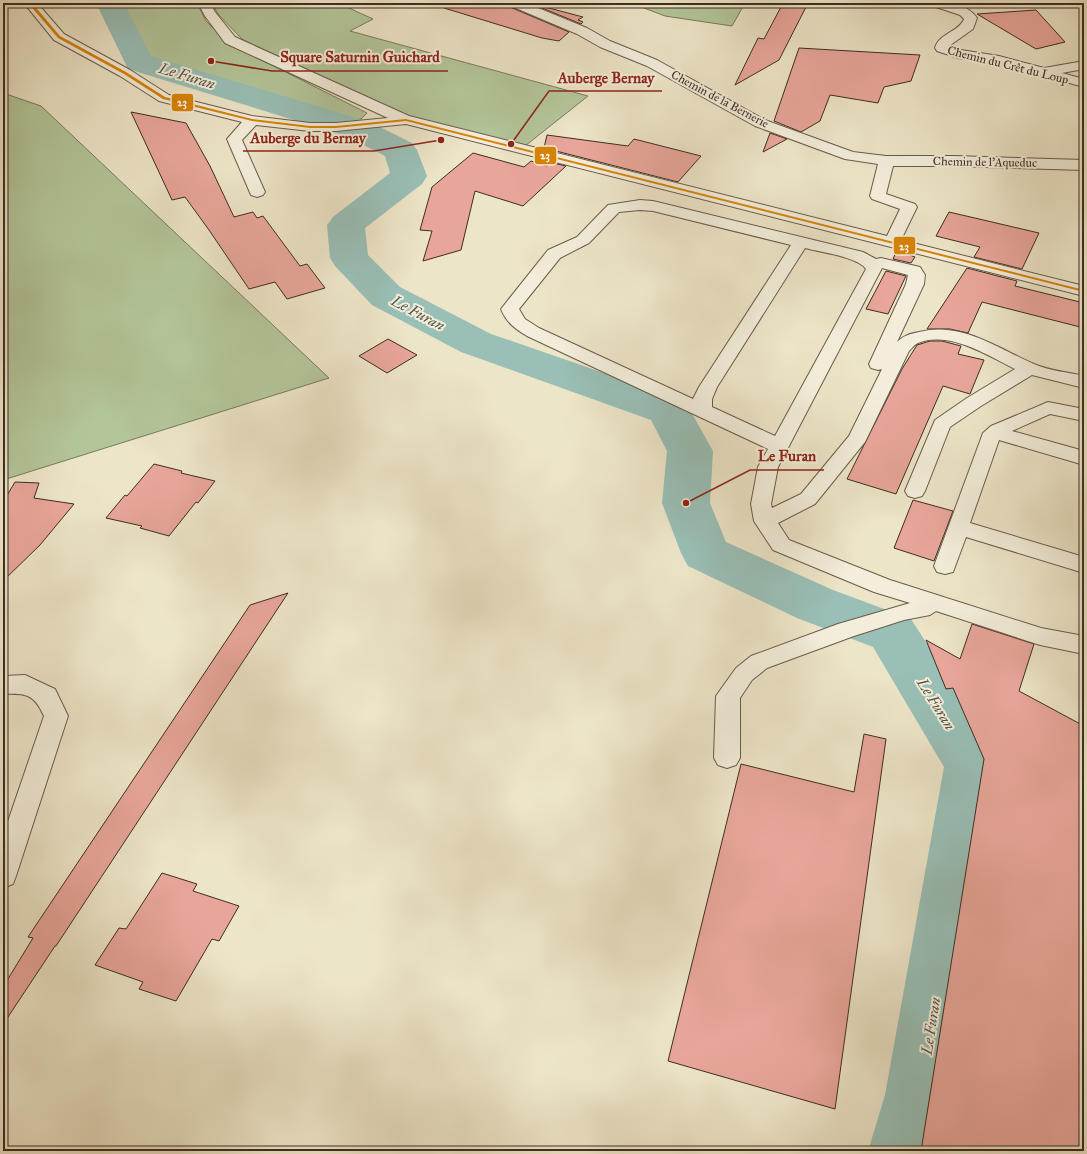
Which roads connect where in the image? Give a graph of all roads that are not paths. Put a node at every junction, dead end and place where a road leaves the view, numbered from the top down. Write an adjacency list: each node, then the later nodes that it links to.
1 (30, 3): 8 (street)
2 (204, 3): 9 (street)
3 (515, 3): 10 (street, Chemin de la Bernerie)
4 (937, 3): 6 (street, Chemin du Crêt du Loup)
5 (1084, 65): 6 (street)
6 (1039, 72): 7 (street, Chemin du Crêt du Loup)
7 (1084, 83)
8 (252, 120): 9 (street); 12 (street)
9 (406, 120): 13 (street)
10 (886, 161): 11 (street, Chemin de l'Aqueduc); 13 (street)
11 (1084, 165)
12 (257, 192)
13 (892, 242): 16 (street)
14 (800, 243): 15 (street); 20 (street); 20 (street)
15 (873, 265): 18 (street); 23 (street)
16 (1084, 291)
17 (1029, 369): 19 (street); 25 (street); 26 (street)
18 (873, 373)
19 (1084, 382)
20 (702, 411): 23 (street)
21 (1084, 415): 22 (street)
22 (995, 433): 24 (street); 27 (street)
23 (779, 446): 26 (street)
24 (1084, 458)
25 (915, 490)
26 (765, 521): 30 (street)
27 (958, 527): 28 (street); 29 (street)
28 (1084, 565)
29 (945, 566)
30 (933, 601): 31 (street); 33 (street)
31 (1084, 645)
32 (3, 685): 34 (street)
33 (727, 758)
34 (3, 876)

